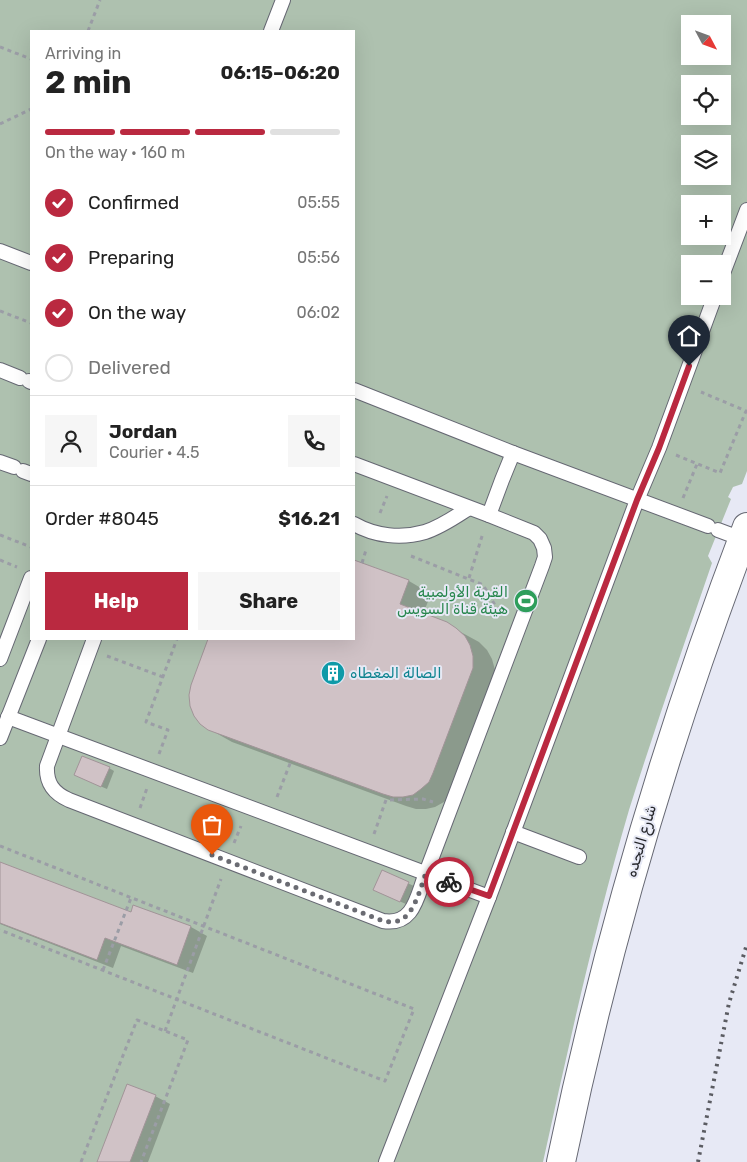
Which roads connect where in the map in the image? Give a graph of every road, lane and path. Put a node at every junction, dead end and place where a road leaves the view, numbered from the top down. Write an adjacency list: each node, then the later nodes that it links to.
1 (100, 0): 3 (path)
2 (283, 0): 4 (lane)
3 (88, 30)
4 (271, 30)
5 (0, 47): 6 (path)
6 (30, 59)
7 (30, 110): 8 (path)
8 (0, 124)
9 (747, 210): 11 (lane)
10 (0, 250): 12 (lane)
11 (730, 255)
12 (30, 263)
13 (712, 305): 18 (lane)
14 (0, 311): 15 (path)
15 (30, 323)
16 (0, 370): 17 (lane)
17 (27, 380)
18 (682, 384): 20 (lane); 24 (path)
19 (355, 390): 21 (lane)
20 (659, 448): 24 (path); 26 (lane)
21 (513, 453): 26 (lane); 29 (lane)
22 (0, 462): 25 (lane)
23 (355, 464): 27 (lane)
24 (697, 464): 28 (path)
25 (23, 471)
26 (637, 500): 28 (lane); 51 (lane)
27 (469, 508): 29 (lane); 30 (lane)
28 (677, 514): 31 (lane)
29 (489, 515): 35 (path); 37 (lane)
30 (355, 525)
31 (729, 530): 67 (street, شارع النجده)
32 (0, 535): 33 (path)
33 (30, 547)
34 (406, 554): 35 (path)
35 (469, 578): 37 (path)
36 (30, 581): 41 (lane)
37 (520, 625): 48 (lane)
38 (38, 640): 43 (lane)
39 (177, 640): 42 (path)
40 (92, 644): 42 (path); 44 (lane)
41 (0, 658)
42 (163, 676): 47 (path)
43 (8, 717): 44 (lane); 45 (lane)
44 (58, 736): 47 (lane); 50 (lane)
45 (0, 738)
46 (291, 761): 49 (path)
47 (153, 771): 49 (lane); 50 (path)
48 (451, 808): 53 (path); 56 (lane)
49 (271, 815): 53 (lane); 55 (path)
50 (133, 825): 55 (lane)
51 (512, 832): 54 (lane); 57 (lane)
52 (0, 846): 58 (path)
53 (367, 851): 56 (lane)
54 (579, 857)
55 (228, 861): 56 (lane); 59 (path)
56 (426, 873): 57 (lane)
57 (489, 896): 66 (lane)
58 (131, 898): 59 (path); 61 (path)
59 (204, 926): 62 (path); 62 (path)
60 (0, 930): 61 (path)
61 (103, 970): 62 (path)
62 (176, 999): 63 (path)
63 (164, 1031): 64 (path); 65 (path)
64 (81, 1162)
65 (141, 1162)
66 (386, 1162)
67 (561, 1162)

